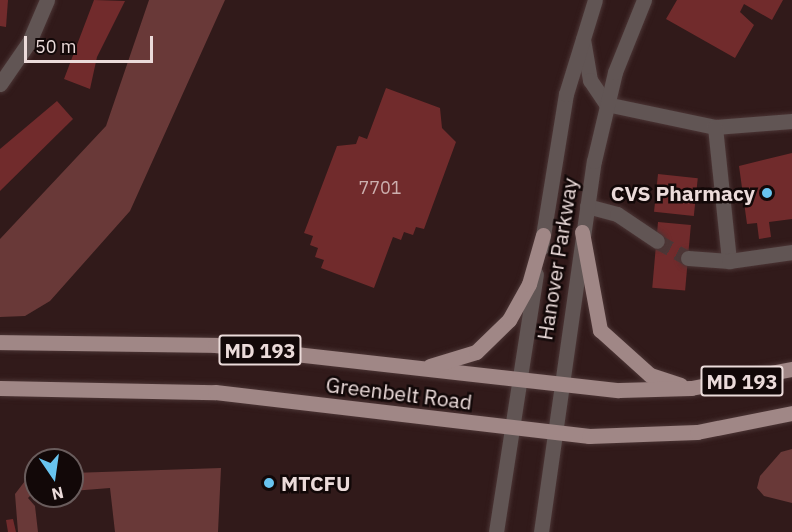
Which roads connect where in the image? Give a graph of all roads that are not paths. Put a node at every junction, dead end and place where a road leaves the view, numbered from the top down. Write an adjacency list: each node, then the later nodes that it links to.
1 (47, 0): 5 (street)
2 (595, 0): 4 (street, Hanover Parkway)
3 (644, 0): 6 (street, Hanover Parkway)
4 (582, 33): 6 (street); 11 (street, Hanover Parkway)
5 (0, 84)
6 (606, 104): 8 (street); 9 (street, Hanover Parkway)
7 (792, 121): 8 (street)
8 (715, 127): 15 (street)
9 (587, 206): 10 (street, Hanover Parkway); 12 (street)
10 (582, 232): 20 (street, Hanover Parkway); 22 (main road)
11 (543, 235): 17 (main road); 19 (street, Hanover Parkway)
12 (657, 241)
13 (792, 252): 15 (street)
14 (688, 258): 15 (street)
15 (729, 261)
16 (0, 342): 17 (main road, Greenbelt Road / MD 193)
17 (419, 368): 19 (main road, Greenbelt Road / MD 193)
18 (792, 369): 22 (main road, Greenbelt Road / MD 193)
19 (519, 381): 20 (main road, Greenbelt Road / MD 193); 24 (street, Hanover Parkway)
20 (559, 386): 22 (main road, Greenbelt Road / MD 193); 25 (street, Hanover Parkway)
21 (0, 388): 24 (main road, Greenbelt Road / MD 193)
22 (691, 388)
23 (792, 413): 25 (main road, Greenbelt Road / MD 193)
24 (512, 428): 25 (main road, Greenbelt Road / MD 193); 26 (street, Hanover Parkway)
25 (554, 433): 27 (street, Hanover Parkway)
26 (496, 532)
27 (541, 532)

